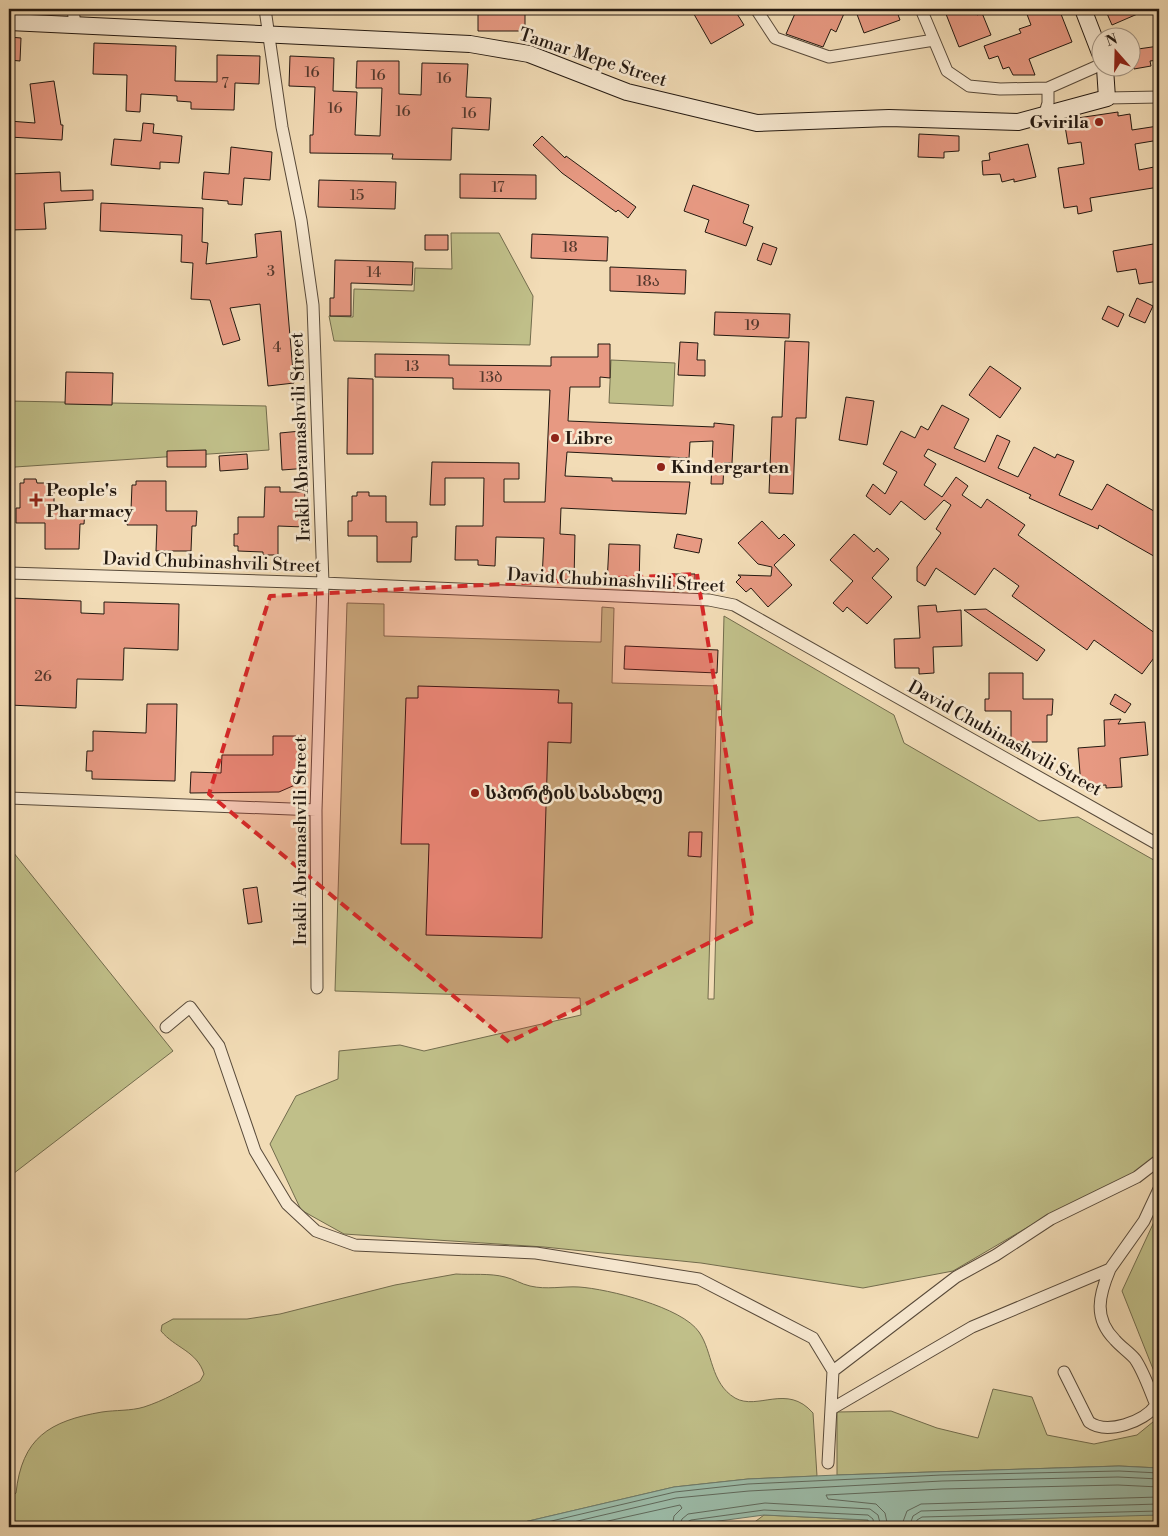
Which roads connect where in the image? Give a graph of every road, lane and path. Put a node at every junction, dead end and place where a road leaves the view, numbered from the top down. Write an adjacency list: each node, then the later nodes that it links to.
1 (265, 9): 8 (street, Irakli Abramashvili Street)
2 (756, 9): 9 (street)
3 (921, 9): 9 (street)
4 (1083, 9): 7 (street)
5 (74, 17): 6 (street, Tamar Mepe Street); 8 (street, Tamar Mepe Street)
6 (9, 22)
7 (1090, 28)
8 (269, 34): 15 (street, Tamar Mepe Street); 17 (street, Irakli Abramashvili Street)
9 (934, 40): 12 (street)
10 (1090, 69): 12 (street)
11 (1106, 78): 14 (street)
12 (1048, 88): 15 (street)
13 (1159, 97): 14 (street, Tamar Mepe Street)
14 (1108, 98): 15 (street, Tamar Mepe Street)
15 (1044, 116)
16 (9, 573): 17 (street, David Chubinashvili Street)
17 (323, 583): 19 (street, Irakli Abramashvili Street); 20 (street, David Chubinashvili Street)
18 (9, 798): 19 (street)
19 (316, 810): 21 (street, Irakli Abramashvili Street)
20 (1159, 845)
21 (317, 988)
22 (166, 1027): 26 (street)
23 (1159, 1160): 26 (street)
24 (1159, 1189): 25 (street)
25 (1110, 1269): 27 (street); 28 (street)
26 (833, 1371): 28 (street)
27 (1064, 1372)
28 (833, 1408): 29 (street)
29 (828, 1463)

